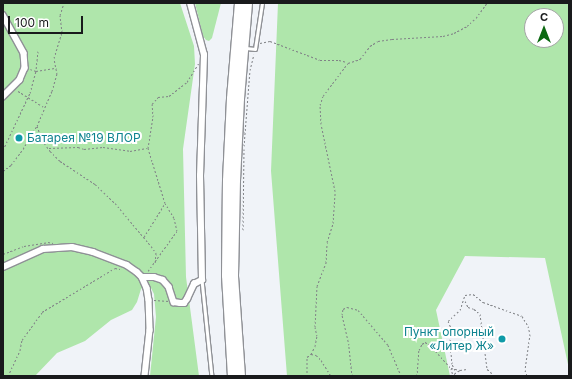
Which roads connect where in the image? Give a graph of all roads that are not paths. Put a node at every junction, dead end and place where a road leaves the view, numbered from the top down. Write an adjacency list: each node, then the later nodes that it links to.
1 (190, 3): 10 (street)
2 (239, 3): 13 (highway)
3 (247, 3): 14 (highway)
4 (262, 3): 6 (lane)
5 (3, 15): 7 (street)
6 (246, 48)
7 (3, 97)
8 (3, 267): 9 (street)
9 (142, 277): 10 (street); 11 (street)
10 (202, 280): 12 (lane)
11 (145, 376)
12 (212, 376)
13 (232, 376)
14 (240, 376)

